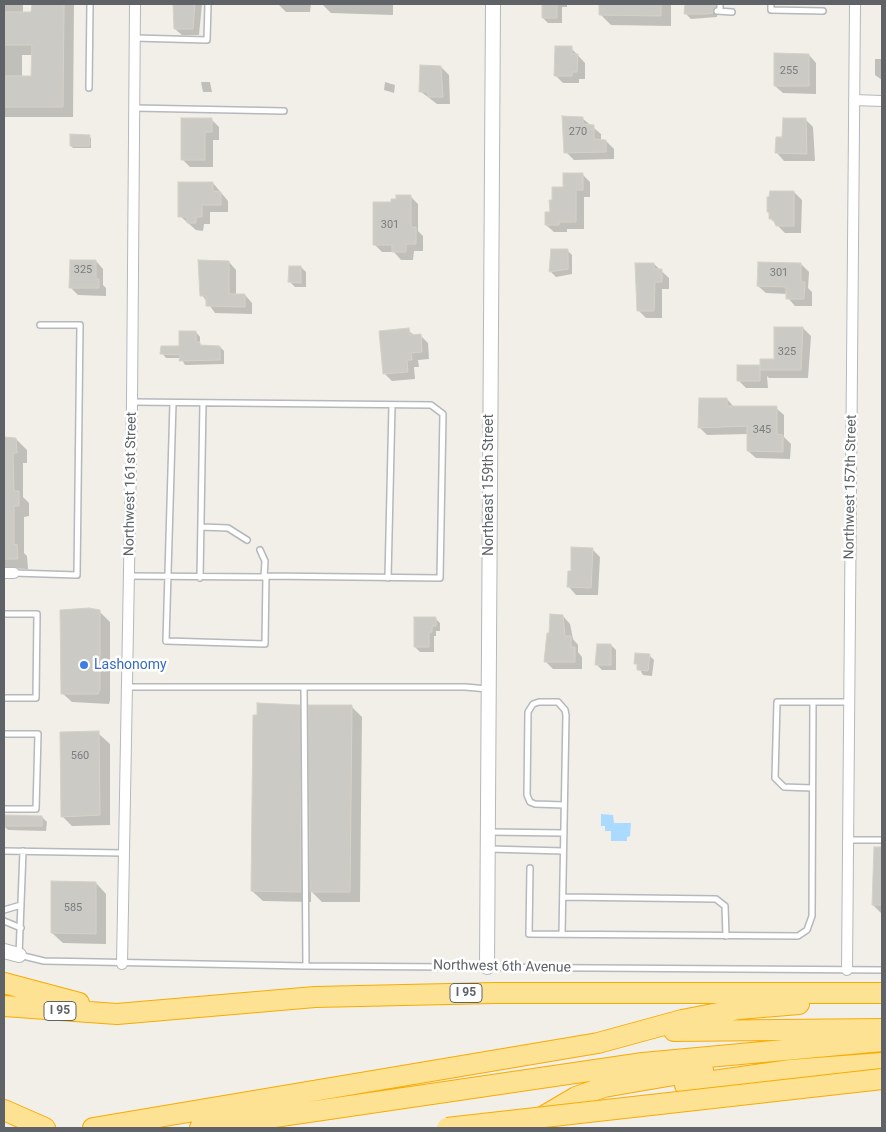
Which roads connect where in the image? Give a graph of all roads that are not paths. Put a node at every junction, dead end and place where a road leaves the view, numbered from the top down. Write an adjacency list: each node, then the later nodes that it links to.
1 (90, 4): 11 (lane)
2 (135, 4): 10 (street, Northwest 161st Street)
3 (208, 4): 10 (lane)
4 (494, 4): 32 (street, Northeast 159th Street)
5 (720, 4): 9 (lane)
6 (771, 4): 8 (lane)
7 (855, 4): 12 (street, Northwest 157th Street)
8 (823, 11)
9 (732, 12)
10 (135, 38): 14 (street, Northwest 161st Street)
11 (89, 88)
12 (854, 100): 13 (street); 35 (street, Northwest 157th Street)
13 (882, 101)
14 (134, 108): 15 (lane); 17 (street, Northwest 161st Street)
15 (284, 111)
16 (40, 325): 24 (lane)
17 (132, 402): 18 (lane); 25 (street, Northwest 161st Street)
18 (173, 403): 19 (lane); 26 (lane)
19 (203, 404): 20 (lane); 21 (lane)
20 (392, 405): 28 (lane); 28 (lane)
21 (202, 527): 22 (lane); 27 (lane)
22 (247, 540)
23 (260, 550): 27 (lane)
24 (9, 573)
25 (129, 576): 26 (lane); 30 (street, Northwest 161st Street)
26 (168, 576): 27 (lane); 28 (lane)
27 (200, 578)
28 (388, 578)
29 (4, 614): 33 (lane)
30 (126, 687): 31 (lane); 48 (street, Northwest 161st Street)
31 (304, 687): 32 (lane); 60 (lane)
32 (488, 689): 40 (street, Northeast 159th Street)
33 (4, 698)
34 (814, 702): 35 (lane); 37 (lane); 37 (lane)
35 (849, 702): 42 (street, Northwest 157th Street)
36 (4, 734): 39 (lane)
37 (812, 788): 56 (lane)
38 (564, 805): 38 (lane); 41 (lane)
39 (4, 809)
40 (487, 832): 41 (lane); 44 (street, Northeast 159th Street)
41 (564, 833): 47 (lane)
42 (847, 840): 43 (lane); 62 (street, Northwest 157th Street)
43 (882, 840)
44 (487, 849): 47 (lane); 61 (street, Northeast 159th Street)
45 (4, 851): 46 (lane)
46 (23, 851): 48 (lane); 51 (lane)
47 (564, 851): 50 (lane)
48 (123, 853): 59 (street, Northwest 161st Street)
49 (530, 868): 55 (lane)
50 (563, 897): 55 (lane); 56 (lane)
51 (22, 904): 52 (lane); 54 (lane)
52 (4, 910)
53 (4, 920): 54 (lane)
54 (21, 928): 58 (lane)
55 (562, 934): 56 (lane)
56 (726, 936)
57 (4, 950): 58 (street)
58 (19, 955): 59 (lane, Northwest 6th Avenue)
59 (122, 964): 60 (lane, Northwest 6th Avenue)
60 (306, 966): 61 (lane, Northwest 6th Avenue)
61 (487, 967): 62 (lane, Northwest 6th Avenue)
62 (846, 970): 63 (lane, Northwest 6th Avenue)
63 (882, 970)
64 (4, 983): 68 (highway)
65 (882, 993): 68 (highway, I 95)
66 (882, 1001): 69 (highway)
67 (4, 1006): 68 (highway, I 95)
68 (117, 1014)
69 (641, 1032): 70 (highway); 76 (highway)
70 (878, 1037): 72 (highway)
71 (882, 1063): 72 (highway)
72 (645, 1078): 77 (highway); 79 (highway, bridge); 80 (highway, bridge)
73 (882, 1079): 78 (highway, bridge)
74 (4, 1110): 75 (highway)
75 (45, 1128)
76 (93, 1128)
77 (200, 1128)
78 (447, 1128)
79 (526, 1128)
80 (546, 1128)

